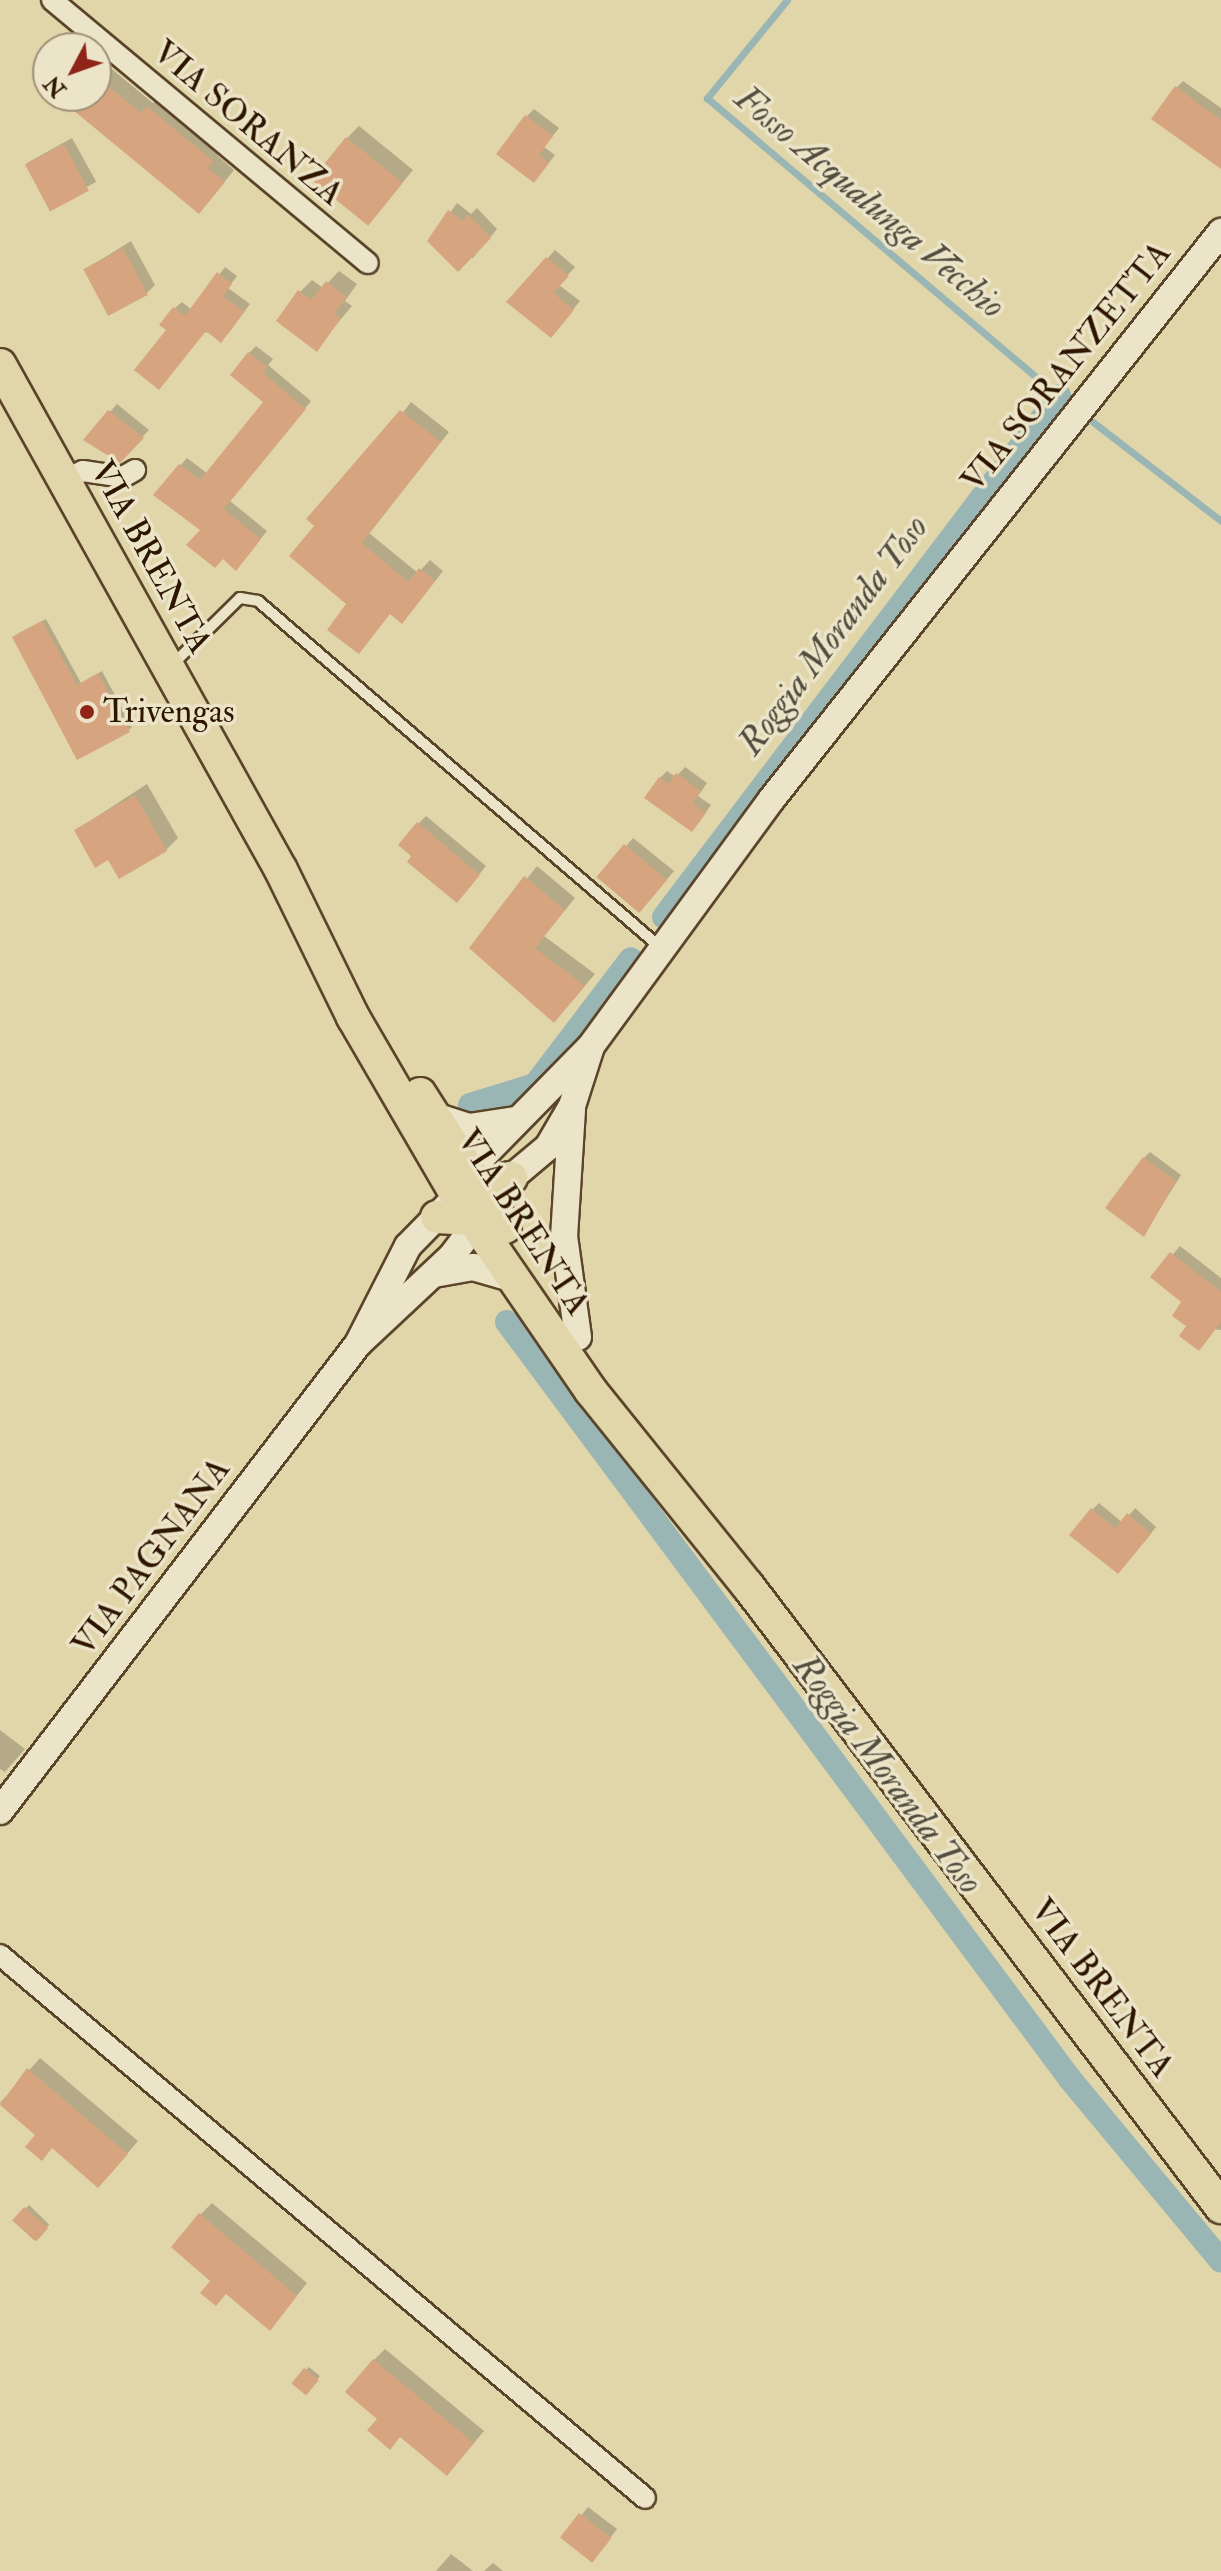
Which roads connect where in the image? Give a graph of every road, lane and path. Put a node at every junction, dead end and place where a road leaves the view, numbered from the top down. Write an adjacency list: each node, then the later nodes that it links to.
1 (52, 0): 3 (street, VIA SORANZA)
2 (1221, 232): 9 (street, VIA SORANZETTA)
3 (368, 263)
4 (0, 365): 6 (main road, VIA BRENTA)
5 (135, 470): 6 (street)
6 (65, 480): 7 (main road, VIA BRENTA)
7 (168, 668): 8 (main road, VIA BRENTA); 9 (lane)
8 (281, 870): 12 (main road, VIA BRENTA); 15 (main road, VIA BRENTA)
9 (660, 947): 10 (street, VIA SORANZETTA)
10 (591, 1046): 11 (street, VIA SORANZETTA); 13 (street, VIA SORANZETTA)
11 (572, 1106): 14 (street, VIA SORANZETTA); 18 (street)
12 (435, 1116): 13 (street); 15 (main road, VIA BRENTA)
13 (516, 1120): 15 (street, VIA SORANZETTA)
14 (511, 1178): 15 (main road)
15 (470, 1202): 16 (street, VIA PAGNANA); 17 (main road, VIA BRENTA); 18 (main road, VIA BRENTA); 19 (street, VIA PAGNANA); 20 (main road)
16 (434, 1274): 17 (street); 19 (street, VIA PAGNANA)
17 (514, 1279): 21 (main road, VIA BRENTA)
18 (578, 1337): 20 (main road, VIA BRENTA)
19 (358, 1344): 22 (street, VIA PAGNANA)
20 (609, 1380): 21 (main road, VIA BRENTA)
21 (748, 1586): 24 (main road, VIA BRENTA)
22 (0, 1811)
23 (0, 1955): 25 (street)
24 (1221, 2207)
25 (645, 2498)

